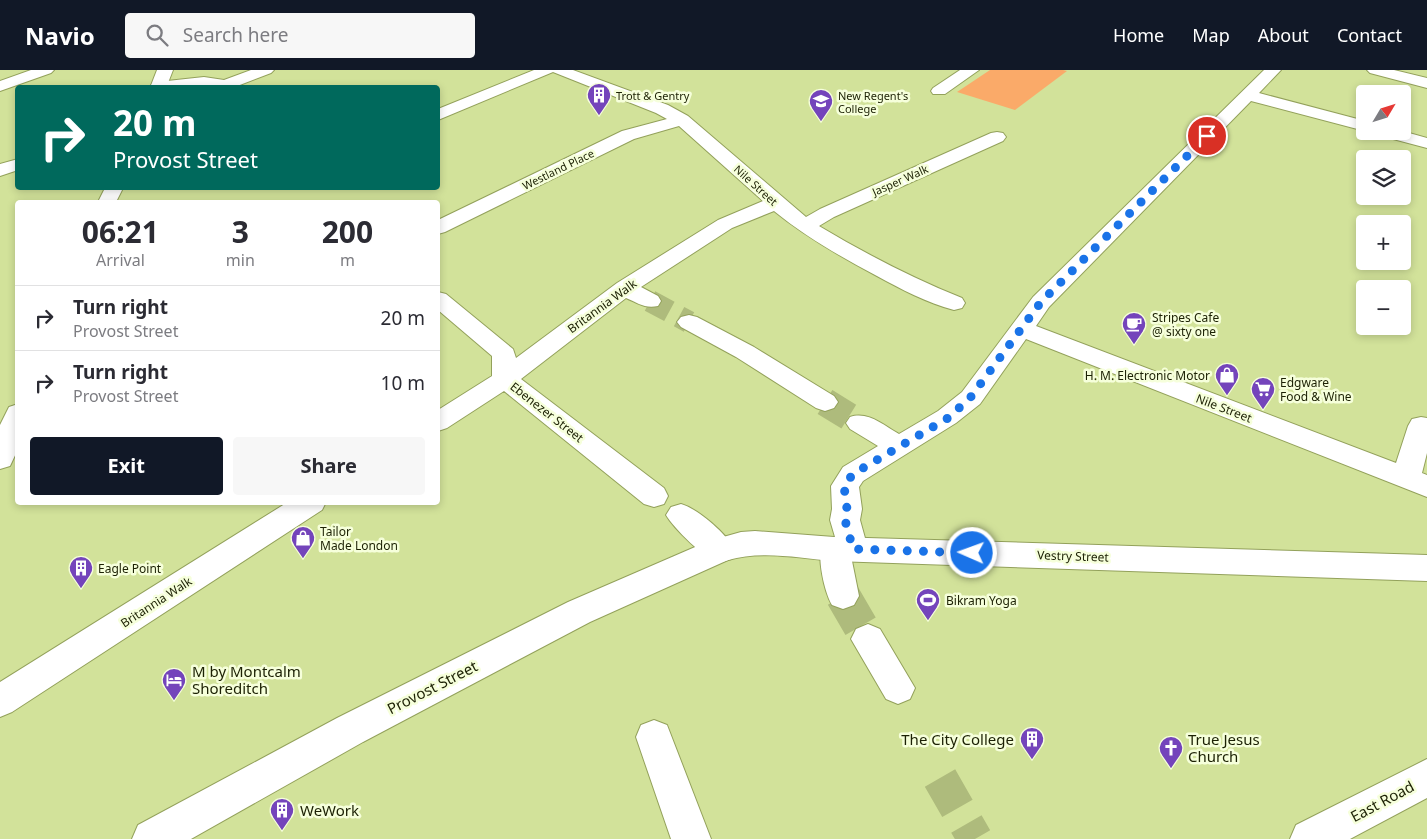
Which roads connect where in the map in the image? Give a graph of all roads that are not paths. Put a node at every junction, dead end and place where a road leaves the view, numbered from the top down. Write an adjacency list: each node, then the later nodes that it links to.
1 (46, 70): 13 (main road)
2 (165, 70): 10 (main road)
3 (266, 70): 12 (main road)
4 (547, 70): 16 (main road)
5 (971, 70): 14 (main road)
6 (1273, 70): 15 (main road)
7 (1375, 70): 9 (main road)
8 (564, 71): 17 (main road, Nile Street)
9 (1427, 83)
10 (159, 85)
11 (176, 85): 12 (main road)
12 (229, 85)
13 (0, 86)
14 (939, 91)
15 (1248, 95): 18 (main road); 32 (main road)
16 (440, 114)
17 (682, 120): 24 (main road, Nile Street); 26 (main road, Westland Place)
18 (1356, 124)
19 (997, 137): 25 (main road, Jasper Walk)
20 (1411, 139): 21 (main road)
21 (1427, 143)
22 (15, 165): 23 (main road)
23 (0, 170)
24 (776, 204): 25 (main road, Nile Street); 27 (main road, Britannia Walk)
25 (805, 226): 30 (main road, Nile Street)
26 (440, 227)
27 (625, 288): 29 (main road); 33 (main road, Britannia Walk)
28 (440, 301): 33 (main road, Ebenezer Street)
29 (650, 301)
30 (954, 303)
31 (689, 322): 34 (main road)
32 (1022, 330): 39 (main road); 41 (main road, Nile Street)
33 (506, 379): 36 (main road, Britannia Walk); 42 (main road, Ebenezer Street)
34 (826, 402)
35 (15, 420): 40 (main road)
36 (440, 421)
37 (859, 423): 39 (main road)
38 (1421, 426): 41 (main road)
39 (900, 447): 45 (main road)
40 (1, 453)
41 (1417, 482)
42 (654, 496)
43 (307, 505): 51 (main road, Britannia Walk)
44 (681, 515): 46 (main road)
45 (844, 549): 46 (main road, Vestry Street); 47 (main road, Vestry Street); 48 (main road)
46 (720, 550): 54 (main road, Provost Street)
47 (1427, 568)
48 (843, 596)
49 (868, 639): 50 (main road)
50 (898, 688)
51 (0, 701)
52 (654, 737): 55 (main road)
53 (1427, 778): 56 (main road, East Road)
54 (152, 839)
55 (691, 839)
56 (1310, 839)

